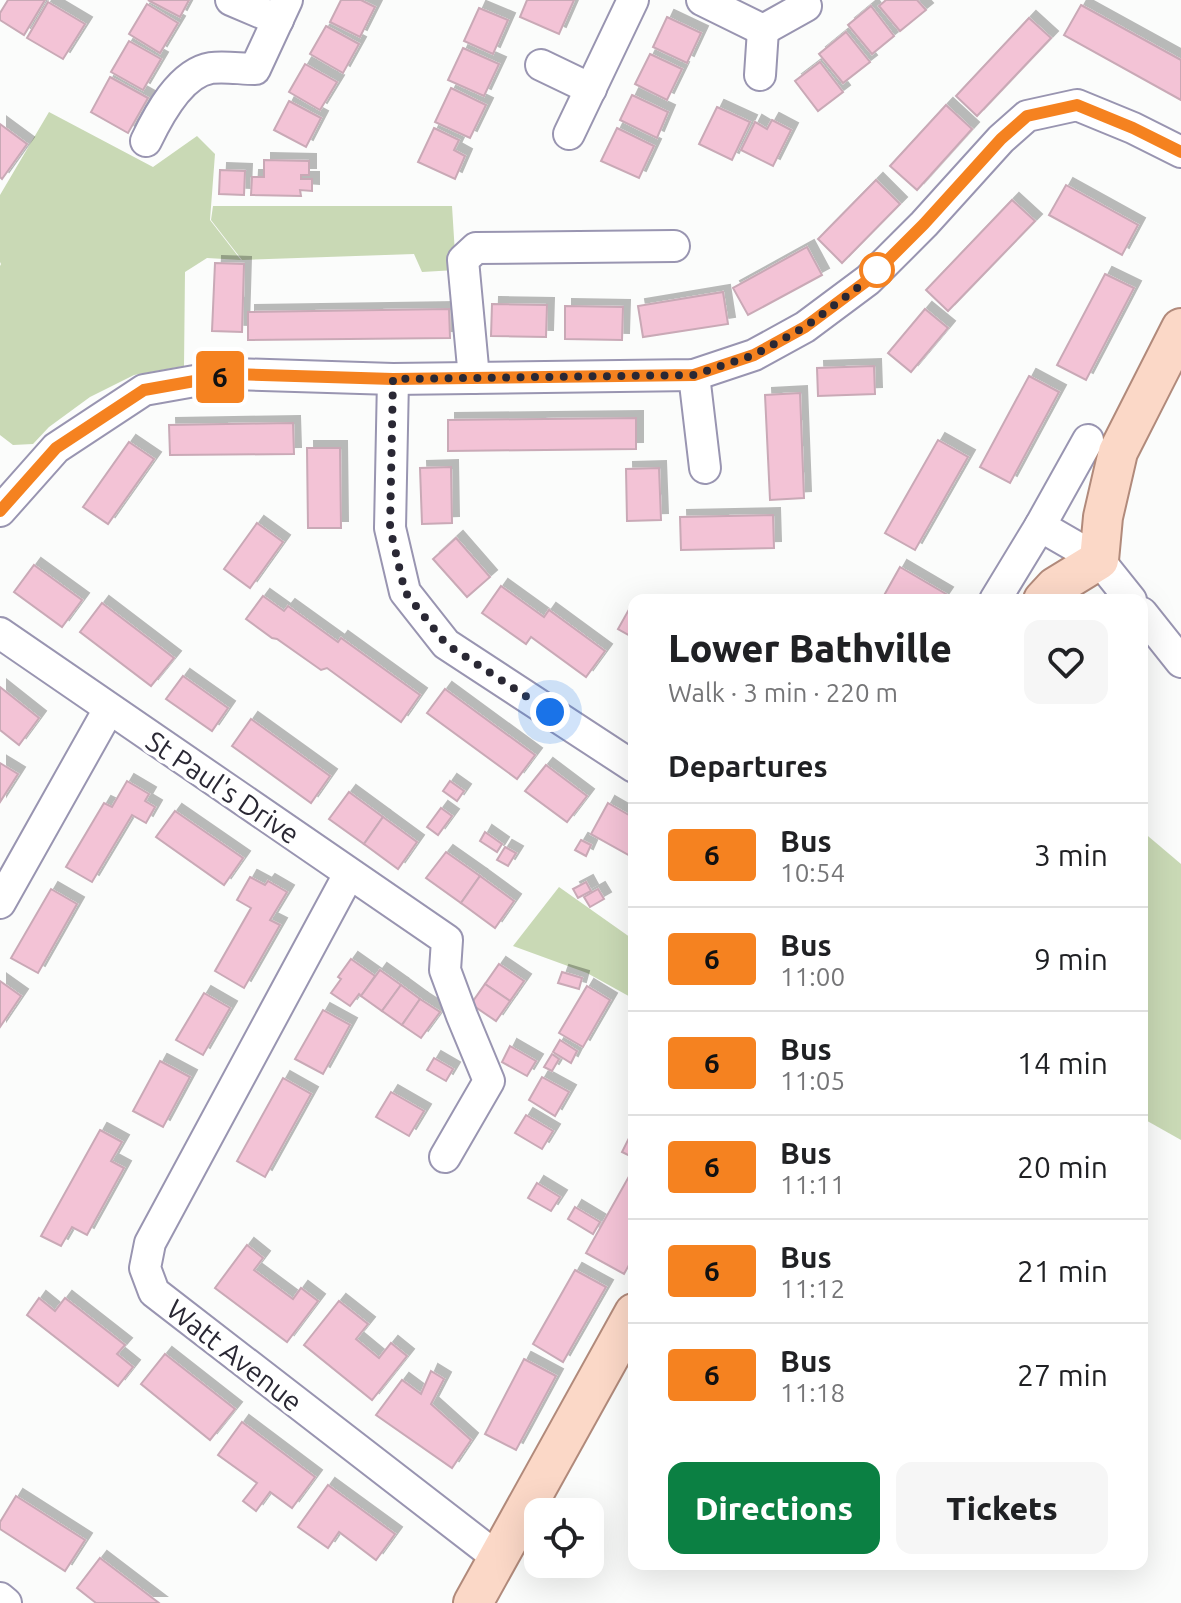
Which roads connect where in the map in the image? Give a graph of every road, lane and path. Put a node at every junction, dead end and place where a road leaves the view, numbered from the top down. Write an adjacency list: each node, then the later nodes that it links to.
1 (231, 0): 5 (street)
2 (633, 0): 9 (street)
3 (702, 0): 6 (street)
4 (806, 6): 6 (street)
5 (282, 10): 11 (street)
6 (763, 30): 8 (street)
7 (541, 65): 9 (street)
8 (760, 75)
9 (591, 89): 10 (street)
10 (569, 134)
11 (146, 141)
12 (1181, 152): 15 (street)
13 (674, 246): 16 (street)
14 (1181, 328): 22 (main road)
15 (694, 375): 16 (street); 19 (street)
16 (474, 378): 17 (street)
17 (393, 379): 20 (street); 30 (street)
18 (1088, 440): 21 (street)
19 (705, 468)
20 (0, 511)
21 (1040, 526): 22 (street); 23 (street)
22 (1099, 560): 24 (main road); 25 (street)
23 (999, 594)
24 (1049, 594)
25 (1126, 594)
26 (1148, 620): 28 (street)
27 (0, 633): 29 (street, St Paul's Drive)
28 (1181, 661)
29 (109, 709): 31 (street, St Paul's Drive); 32 (street)
30 (628, 763)
31 (349, 874): 33 (street, St Paul's Drive); 35 (street, Watt Avenue)
32 (0, 903)
33 (445, 1157)
34 (628, 1324): 35 (main road)
35 (498, 1558): 38 (main road)
36 (0, 1598): 37 (street)
37 (6, 1603)
38 (473, 1603)

